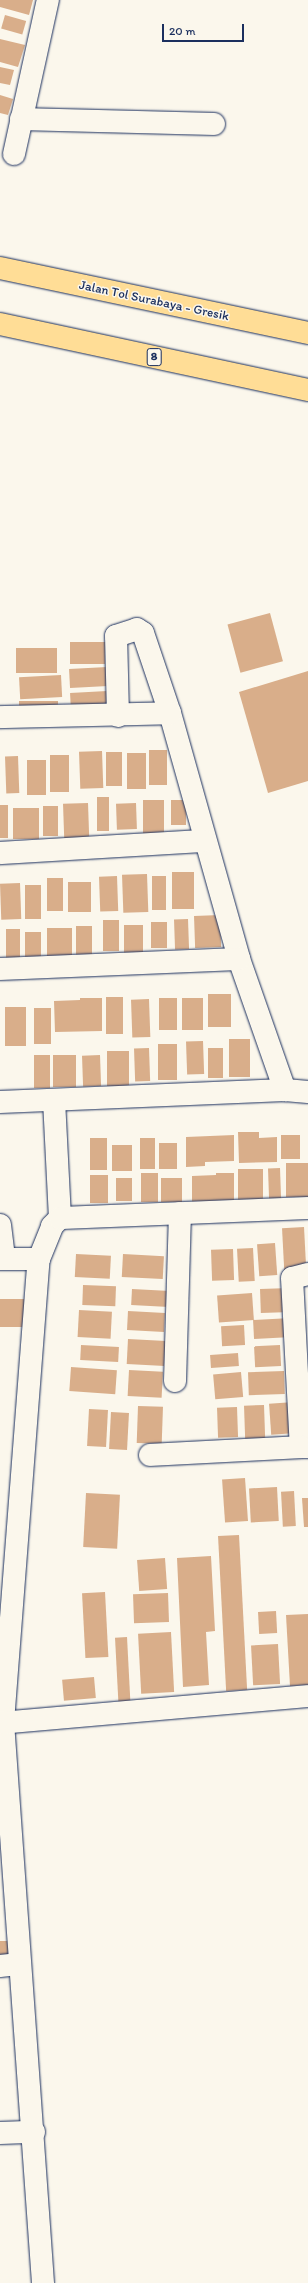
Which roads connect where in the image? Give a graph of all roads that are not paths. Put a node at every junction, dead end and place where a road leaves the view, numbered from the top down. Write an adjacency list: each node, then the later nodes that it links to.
1 (48, 0): 2 (street)
2 (21, 119): 3 (street); 4 (street)
3 (214, 124)
4 (14, 154)
5 (0, 268): 7 (highway, Jalan Tol Surabaya - Gresik)
6 (0, 324): 8 (highway, 8)
7 (308, 333)
8 (308, 390)
9 (170, 713): 10 (street); 10 (street); 12 (street)
10 (118, 716): 11 (street)
11 (0, 717)
12 (204, 841): 13 (street); 14 (street)
13 (0, 853)
14 (239, 959): 15 (street); 16 (street)
15 (0, 969)
16 (285, 1090): 17 (street); 18 (street)
17 (308, 1092)
18 (54, 1100): 19 (street); 22 (street)
19 (0, 1102)
20 (308, 1208): 21 (street)
21 (180, 1213): 22 (street); 27 (street)
22 (60, 1218): 25 (street)
23 (0, 1225): 24 (street)
24 (2, 1259): 25 (street)
25 (39, 1259): 31 (street)
26 (308, 1274): 28 (street)
27 (175, 1381)
28 (305, 1447): 29 (street)
29 (150, 1455)
30 (308, 1696): 31 (street)
31 (2, 1722): 32 (street)
32 (10, 1965): 33 (street)
33 (34, 2132): 34 (street); 35 (street)
34 (0, 2133)
35 (42, 2283)

